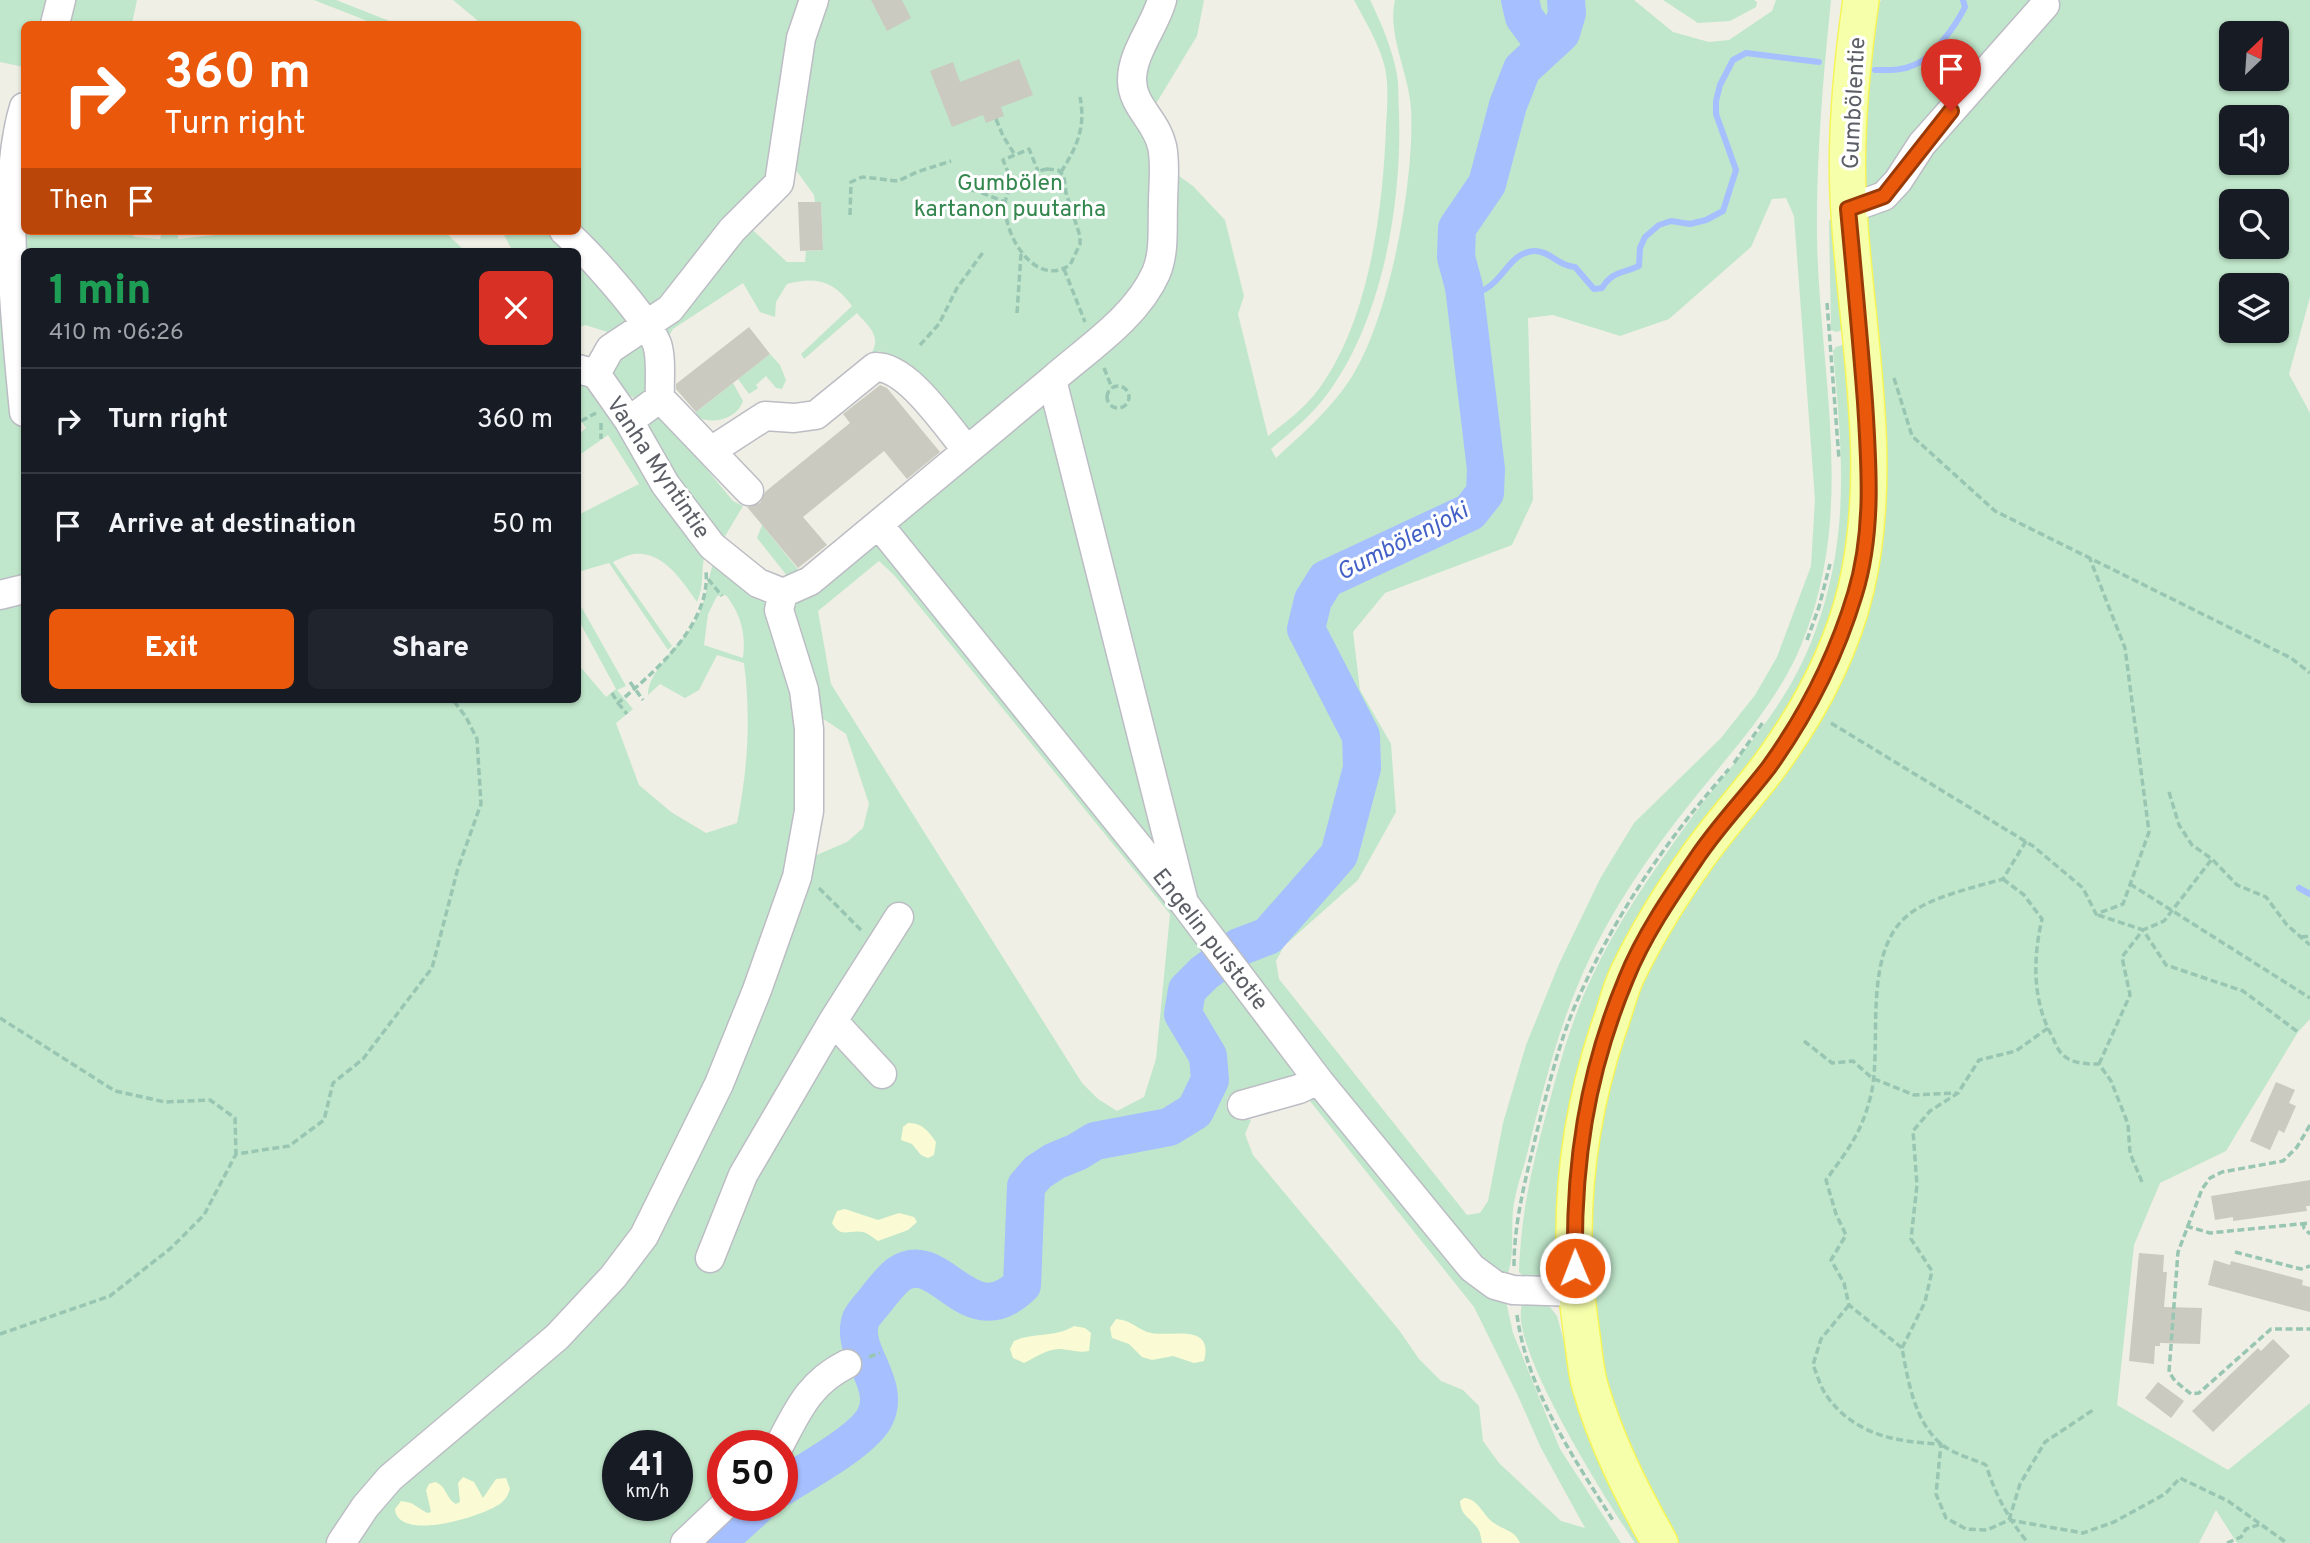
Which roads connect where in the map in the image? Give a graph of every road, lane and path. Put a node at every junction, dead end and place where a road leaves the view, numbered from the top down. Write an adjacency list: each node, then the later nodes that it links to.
1 (61, 0): 6 (street)
2 (814, 0): 24 (street)
3 (1162, 0): 29 (street)
4 (1861, 0): 17 (main road, Gumbölentie)
5 (2045, 5): 17 (street)
6 (56, 21)
7 (1080, 97): 13 (path)
8 (14, 116): 28 (street)
9 (996, 119): 10 (path)
10 (1015, 155): 12 (path); 14 (path)
11 (951, 161): 18 (path)
12 (1038, 171): 13 (path); 14 (path)
13 (1061, 172): 21 (path)
14 (1013, 185): 16 (path)
15 (961, 189): 16 (path)
16 (1005, 202): 21 (path)
17 (1848, 209): 54 (main road, Gumbölentie)
18 (850, 215)
19 (569, 235): 24 (street)
20 (984, 251): 25 (path)
21 (1021, 254): 23 (path)
22 (1827, 300): 35 (path)
23 (1017, 313)
24 (646, 325): 26 (street); 31 (street)
25 (920, 345)
26 (587, 372): 32 (street, Vanha Myntintie)
27 (1893, 374): 40 (path)
28 (21, 375)
29 (1052, 380): 33 (street); 63 (street)
30 (1128, 392): 30 (path)
31 (660, 398): 32 (street); 34 (street)
32 (629, 421): 38 (street, Vanha Myntintie)
33 (967, 450): 34 (street); 37 (street)
34 (711, 451): 36 (street)
35 (1840, 468)
36 (749, 491)
37 (879, 525): 43 (street); 63 (street, Engelin puistotie)
38 (712, 546): 41 (path); 43 (street, Vanha Myntintie)
39 (1832, 555): 46 (path)
40 (2090, 559): 47 (path); 62 (path)
41 (707, 579): 45 (path); 49 (path)
42 (21, 590): 44 (street)
43 (783, 593): 60 (street)
44 (0, 595)
45 (722, 596)
46 (1807, 641)
47 (2310, 673)
48 (630, 682): 49 (path)
49 (634, 689): 51 (path); 53 (path)
50 (612, 693): 53 (path)
51 (643, 700)
52 (455, 703): 84 (path)
53 (618, 703): 55 (path)
54 (1808, 709): 58 (path); 94 (main road, Gumbölentie)
55 (627, 714)
56 (1767, 716): 93 (path)
57 (2169, 792): 59 (path)
58 (2026, 841): 61 (path); 64 (path)
59 (2212, 859): 66 (path); 68 (path)
60 (797, 877): 70 (path); 107 (street)
61 (2003, 879): 74 (path); 79 (path)
62 (2130, 884): 64 (path); 71 (path)
63 (1184, 903): 80 (street, Engelin puistotie)
64 (2095, 914): 66 (path)
65 (899, 917): 70 (street)
66 (2143, 930): 75 (path); 77 (path)
67 (2310, 936): 68 (path)
68 (2301, 937): 69 (path)
69 (2310, 945)
70 (880, 948): 73 (street)
71 (2310, 998)
72 (0, 1018): 84 (path)
73 (833, 1021): 78 (street); 91 (street)
74 (2048, 1028): 77 (path); 81 (path)
75 (2298, 1032)
76 (1804, 1041): 79 (path)
77 (2099, 1064): 85 (path)
78 (882, 1074)
79 (1872, 1077): 81 (path); 95 (path)
80 (1318, 1080): 82 (street); 93 (street, Engelin puistotie)
81 (1958, 1093): 98 (path)
82 (1242, 1105)
83 (2310, 1125): 88 (path)
84 (236, 1154): 97 (path)
85 (2142, 1182)
86 (2303, 1222): 87 (path); 88 (path); 89 (path)
87 (2310, 1223)
88 (2186, 1226): 96 (path)
89 (2310, 1234)
90 (2235, 1252): 92 (path)
91 (710, 1258)
92 (2310, 1266)
93 (1513, 1290): 94 (street, Engelin puistotie); 105 (path)
94 (1576, 1292): 109 (main road, Gumbölentie)
95 (1849, 1305): 98 (path); 102 (path)
96 (2310, 1329)
97 (0, 1334)
98 (1902, 1348): 102 (path)
99 (847, 1364): 101 (street)
100 (2093, 1410): 103 (path)
101 (788, 1430)
102 (1941, 1444): 103 (path); 103 (path)
103 (2009, 1520): 106 (path); 110 (path)
104 (708, 1521): 108 (street)
105 (1615, 1523)
106 (2262, 1524): 111 (path); 112 (path)
107 (341, 1543)
108 (685, 1543)
109 (1660, 1543)
110 (2028, 1543)
111 (2227, 1543)
112 (2287, 1543)

